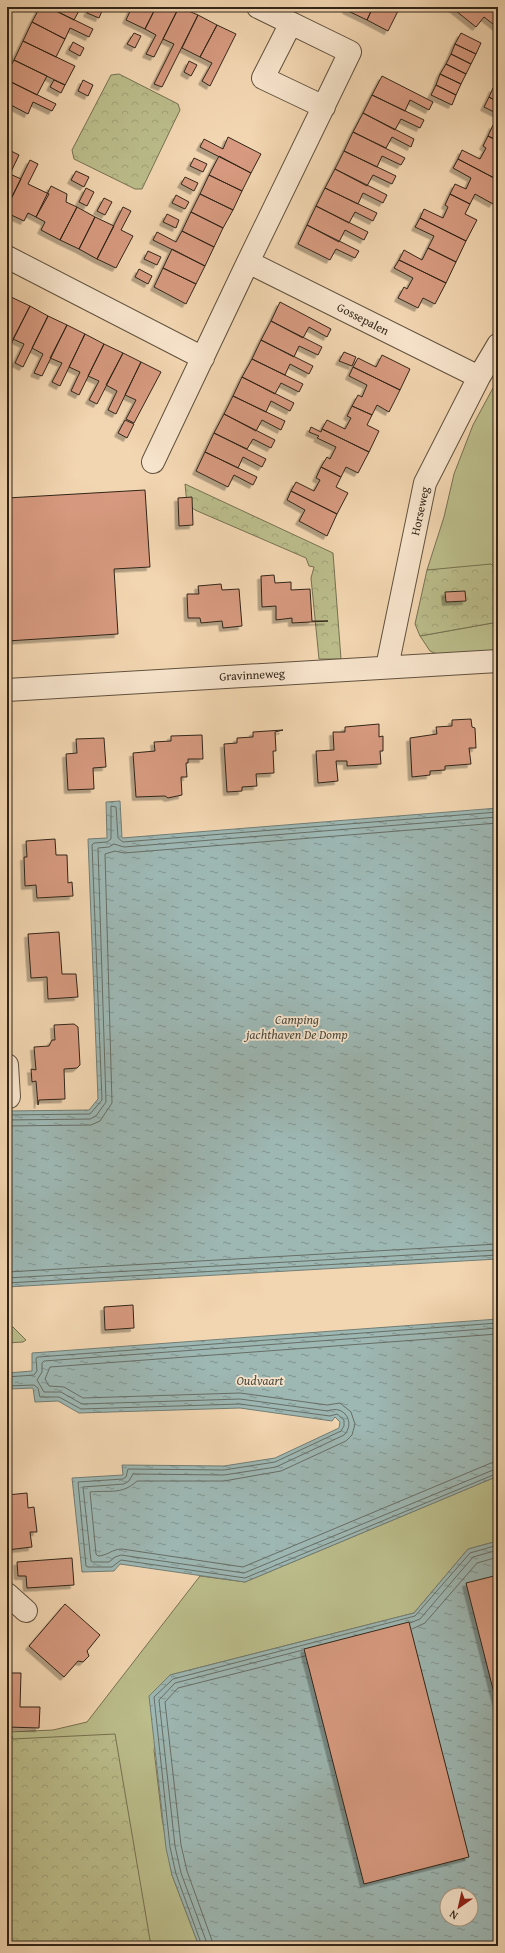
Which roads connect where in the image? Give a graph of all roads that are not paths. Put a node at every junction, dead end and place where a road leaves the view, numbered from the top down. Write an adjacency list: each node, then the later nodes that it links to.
1 (258, 7): 2 (street)
2 (291, 23): 3 (street); 3 (street)
3 (324, 107): 5 (street)
4 (7, 257): 7 (street)
5 (248, 262): 7 (street); 8 (street, Gossepalen)
6 (498, 345): 8 (street, Horseweg)
7 (203, 358): 9 (street)
8 (478, 377): 11 (street, Horseweg)
9 (153, 462)
10 (498, 661): 11 (street, Gravinneweg)
11 (386, 668): 12 (street, Gravinneweg)
12 (7, 690)
13 (7, 1065): 14 (street)
14 (9, 1097)
15 (7, 1594): 16 (street)
16 (26, 1611)

